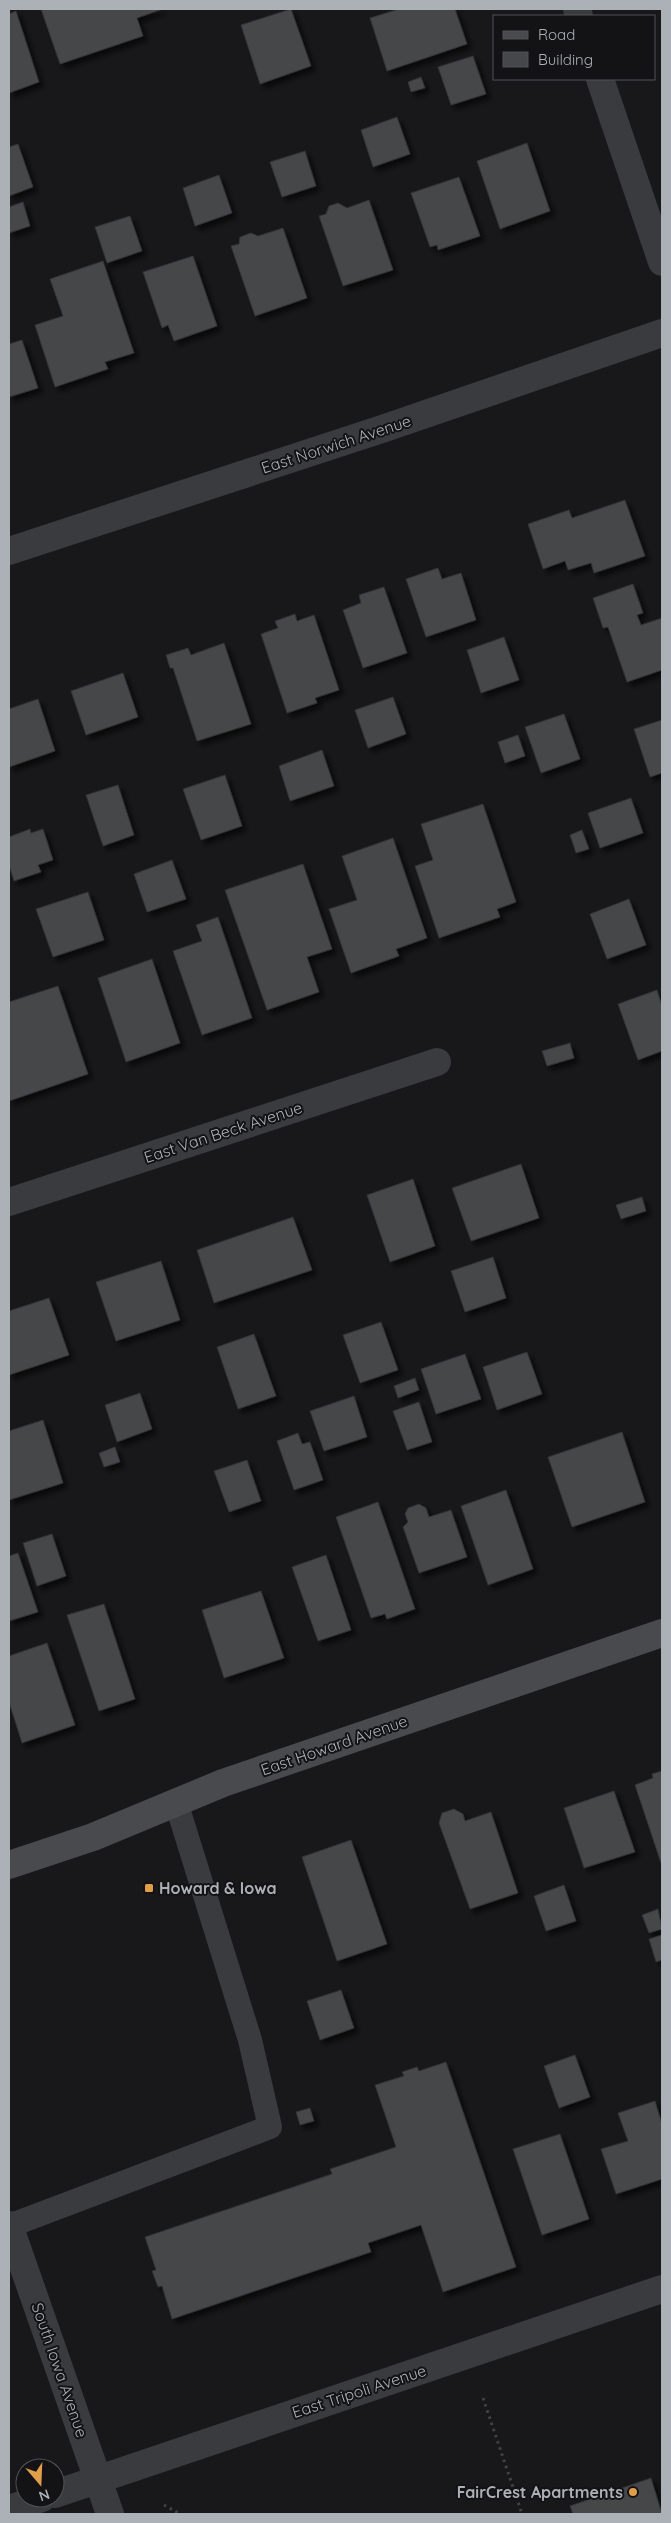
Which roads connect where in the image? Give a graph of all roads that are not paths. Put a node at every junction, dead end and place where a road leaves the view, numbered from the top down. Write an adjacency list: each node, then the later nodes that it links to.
1 (600, 80): 2 (street)
2 (662, 262)
3 (662, 333): 4 (street, East Norwich Avenue)
4 (9, 551)
5 (437, 1062): 6 (street, East Van Beck Avenue)
6 (9, 1202)
7 (662, 1633): 8 (main road, East Howard Avenue)
8 (176, 1802): 9 (main road, East Howard Avenue); 10 (lane)
9 (9, 1865)
10 (9, 2226): 12 (street, South Iowa Avenue)
11 (662, 2289): 12 (street, East Tripoli Avenue)
12 (98, 2479): 13 (street, East Tripoli Avenue); 14 (street, South Iowa Avenue)
13 (65, 2491)
14 (110, 2514)

